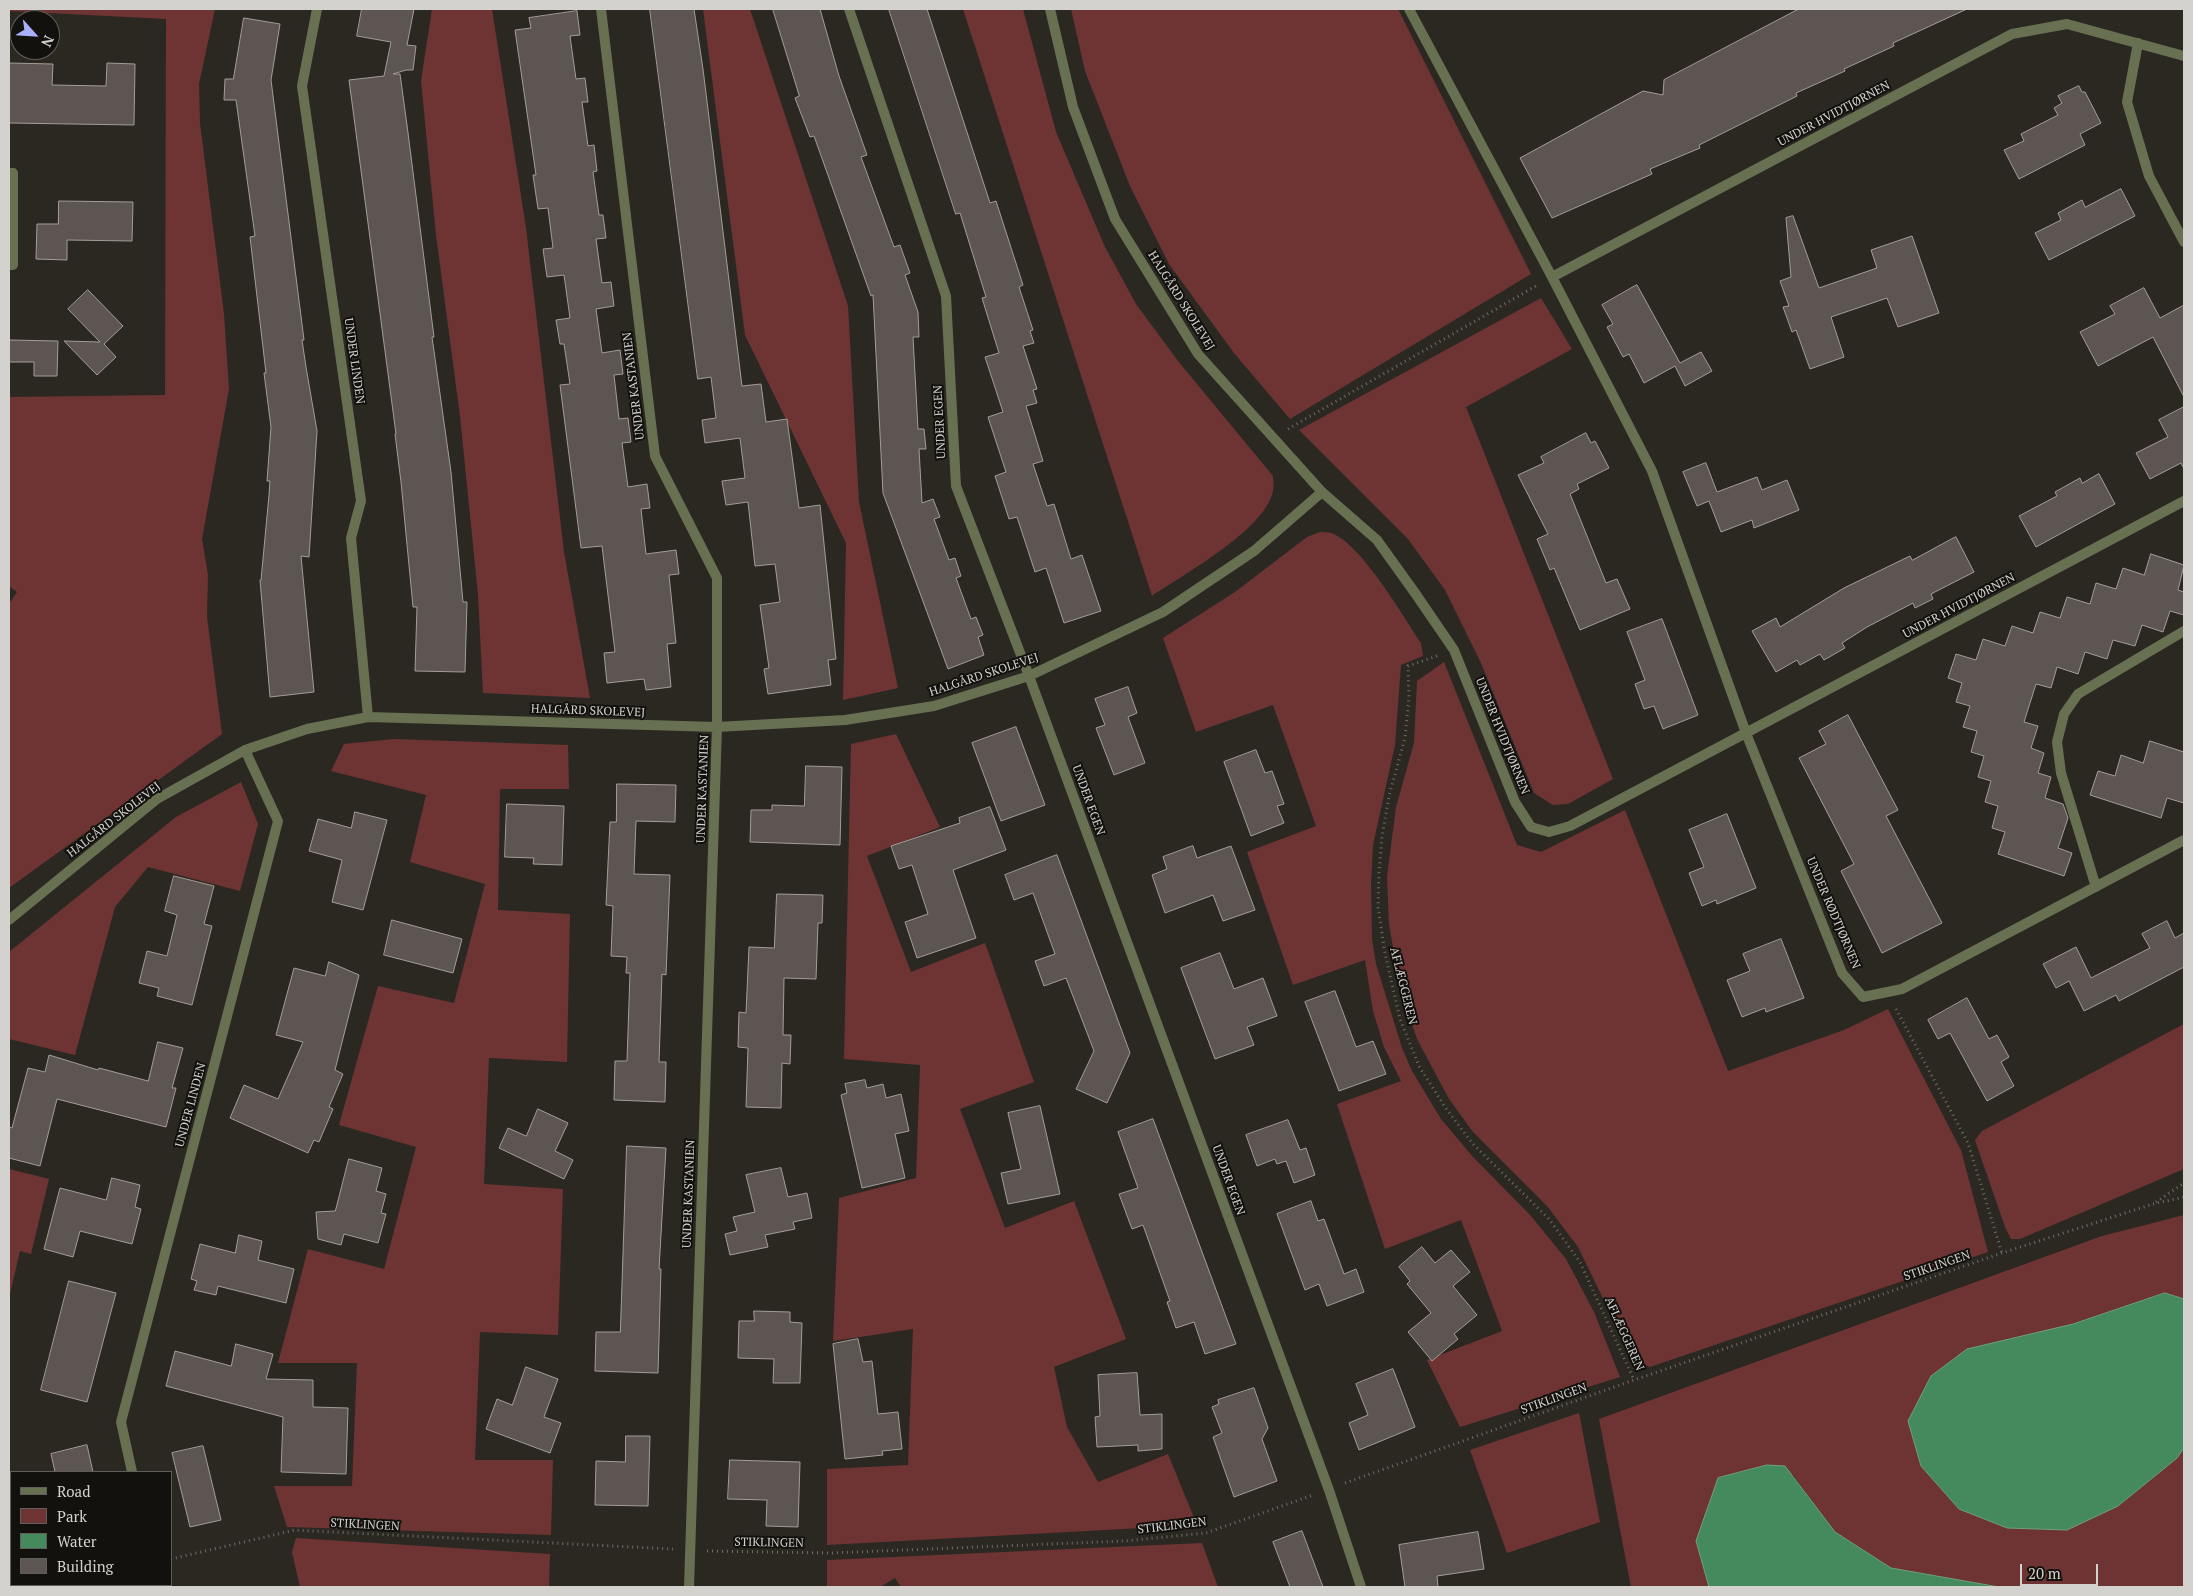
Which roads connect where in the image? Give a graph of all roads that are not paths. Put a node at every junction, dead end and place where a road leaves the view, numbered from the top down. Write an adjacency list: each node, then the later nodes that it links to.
1 (317, 9): 16 (street, UNDER LINDEN)
2 (600, 9): 17 (street, UNDER KASTANIEN)
3 (849, 9): 15 (street, UNDER EGEN)
4 (1050, 9): 12 (street, HALGÅRD SKOLEVEJ)
5 (1409, 9): 11 (street)
6 (2138, 43): 7 (street, UNDER HVIDTJØRNEN); 9 (street); 11 (street, UNDER HVIDTJØRNEN)
7 (2184, 56)
8 (9, 173): 10 (street)
9 (2184, 242)
10 (9, 265)
11 (1552, 277): 18 (street)
12 (1322, 492): 15 (street, HALGÅRD SKOLEVEJ); 18 (street, UNDER HVIDTJØRNEN)
13 (2184, 501): 18 (street, UNDER HVIDTJØRNEN)
14 (2184, 631): 21 (street)
15 (1029, 676): 17 (street, HALGÅRD SKOLEVEJ); 25 (street, UNDER EGEN)
16 (368, 717): 17 (street, HALGÅRD SKOLEVEJ); 19 (street, HALGÅRD SKOLEVEJ)
17 (717, 727): 24 (street, UNDER KASTANIEN)
18 (1746, 733): 21 (street, UNDER RØDTJØRNEN)
19 (245, 750): 22 (street, HALGÅRD SKOLEVEJ); 23 (street, UNDER LINDEN)
20 (2184, 840): 21 (street, UNDER RØDTJØRNEN)
21 (2096, 887)
22 (9, 920)
23 (132, 1471)
24 (689, 1587)
25 (1361, 1587)

